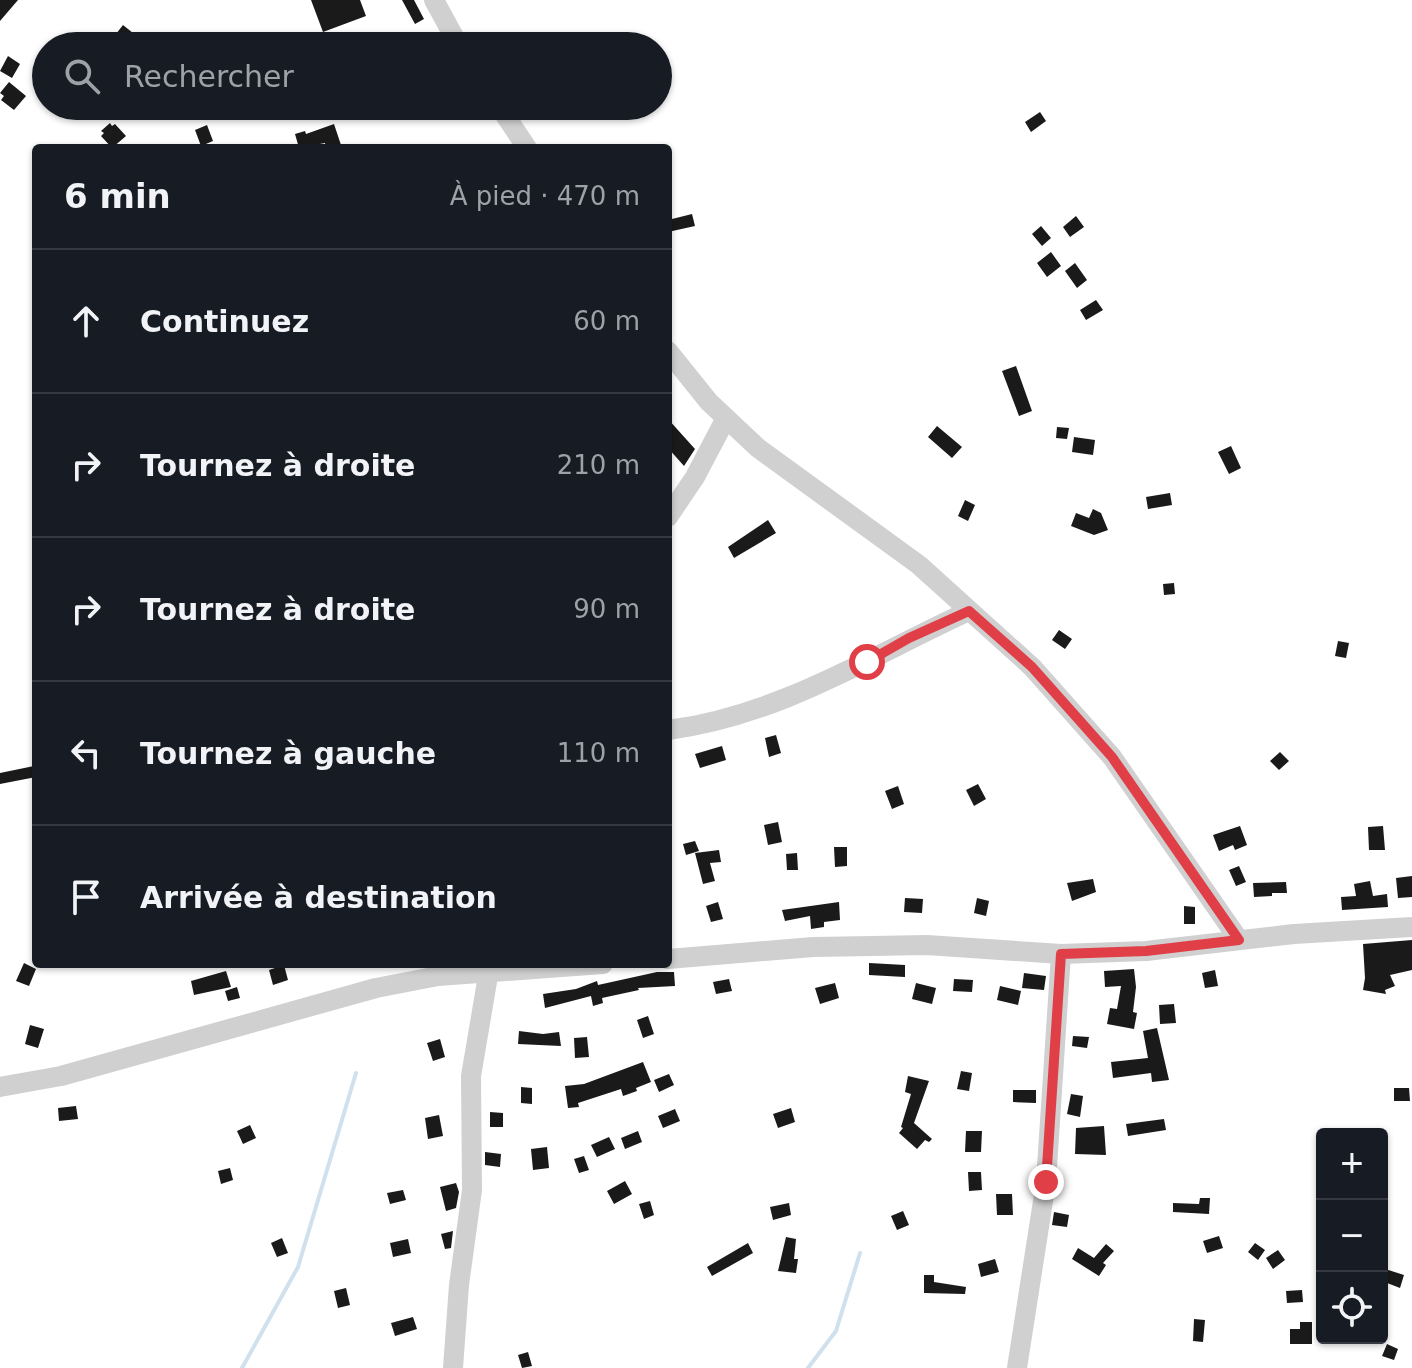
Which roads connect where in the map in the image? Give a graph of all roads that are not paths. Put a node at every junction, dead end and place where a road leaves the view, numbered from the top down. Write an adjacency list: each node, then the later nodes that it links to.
1 (434, 0): 2 (street)
2 (451, 32)
3 (508, 120): 4 (street)
4 (524, 144)
5 (672, 356): 6 (street)
6 (726, 418): 7 (street); 8 (street)
7 (672, 511)
8 (969, 611): 9 (street); 11 (street)
9 (672, 729)
10 (1412, 927): 11 (street)
11 (1239, 940): 12 (street)
12 (1061, 954): 13 (street); 18 (street)
13 (672, 959)
14 (484, 968): 16 (street)
15 (490, 968): 17 (street)
16 (0, 1087)
17 (453, 1368)
18 (1017, 1368)

